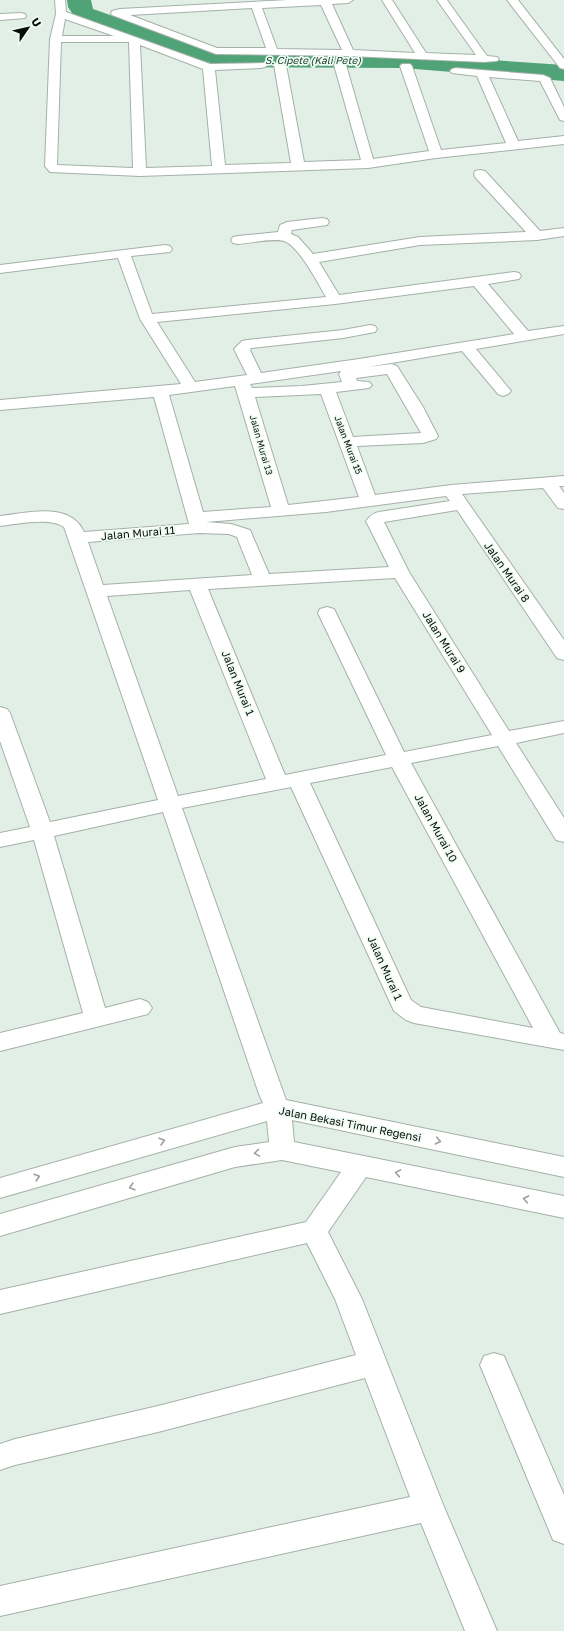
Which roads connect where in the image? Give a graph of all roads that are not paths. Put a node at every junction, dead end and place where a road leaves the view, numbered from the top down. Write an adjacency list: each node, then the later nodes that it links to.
1 (60, 0): 10 (street)
2 (348, 0): 7 (street)
3 (387, 0): 18 (street)
4 (442, 0): 19 (street)
5 (512, 0): 25 (street)
6 (293, 1): 7 (street); 8 (street)
7 (326, 1): 17 (street)
8 (256, 5): 9 (street); 16 (street)
9 (183, 8): 15 (street); 15 (street)
10 (61, 14): 13 (street); 14 (street)
11 (21, 16): 12 (street)
12 (0, 17)
13 (56, 39): 14 (street); 39 (street)
14 (134, 39): 28 (street); 39 (street)
15 (190, 41): 16 (street)
16 (273, 52): 17 (street)
17 (349, 53): 18 (street)
18 (422, 55): 19 (street)
19 (484, 59): 20 (street)
20 (503, 60)
21 (280, 64): 23 (street); 28 (street); 37 (street)
22 (549, 64): 25 (street)
23 (295, 65)
24 (354, 65): 36 (street)
25 (563, 65)
26 (391, 66): 27 (street)
27 (406, 66): 29 (street); 35 (street)
28 (209, 67): 38 (street)
29 (421, 68)
30 (443, 70): 31 (street)
31 (481, 73): 32 (street); 34 (street)
32 (564, 117)
33 (564, 140): 34 (street)
34 (512, 145): 35 (street)
35 (436, 154): 36 (street)
36 (368, 164): 37 (street)
37 (298, 167): 38 (street)
38 (219, 168): 39 (street)
39 (140, 172)
40 (480, 174): 43 (street)
41 (322, 222): 44 (street)
42 (564, 232): 43 (street)
43 (537, 236): 48 (street)
44 (284, 237): 45 (street); 48 (street)
45 (238, 240)
46 (165, 249): 47 (street)
47 (123, 252): 49 (street); 53 (street)
48 (309, 259): 52 (street)
49 (0, 269)
50 (514, 276): 51 (street)
51 (479, 282): 52 (street); 56 (street)
52 (335, 300): 53 (street)
53 (147, 319): 60 (street)
54 (370, 329): 58 (street)
55 (564, 330): 56 (street)
56 (524, 336): 57 (street)
57 (466, 347): 58 (street); 62 (street)
58 (256, 378): 59 (street)
59 (243, 387): 60 (street); 61 (street); 70 (street, Jalan Murai 13)
60 (191, 388): 63 (street)
61 (327, 389): 65 (street, Jalan Murai 15); 65 (street)
62 (503, 391)
63 (160, 392): 64 (street); 72 (street)
64 (0, 405)
65 (346, 442): 68 (street, Jalan Murai 15)
66 (556, 482): 67 (street); 69 (street)
67 (455, 498): 68 (street); 74 (street, Jalan Murai 9); 79 (street, Jalan Murai 8)
68 (370, 501): 70 (street)
69 (564, 504)
70 (281, 511): 72 (street)
71 (0, 521): 73 (street)
72 (198, 523): 73 (street, Jalan Murai 11); 75 (street)
73 (78, 538): 77 (street)
74 (400, 572): 75 (street); 82 (street, Jalan Murai 9)
75 (263, 581): 76 (street)
76 (197, 584): 77 (street); 84 (street, Jalan Murai 1)
77 (96, 591): 85 (street)
78 (327, 614): 83 (street, Jalan Murai 10)
79 (564, 654)
80 (0, 713): 86 (street)
81 (564, 727): 82 (street)
82 (504, 740): 83 (street); 87 (street, Jalan Murai 9)
83 (398, 759): 84 (street); 91 (street, Jalan Murai 10)
84 (288, 781): 85 (street); 91 (street, Jalan Murai 1)
85 (170, 804): 86 (street); 93 (street)
86 (42, 830): 88 (street); 90 (street)
87 (564, 835)
88 (0, 840)
89 (140, 1008): 90 (street)
90 (98, 1019): 92 (street)
91 (558, 1041)
92 (0, 1042)
93 (278, 1108): 94 (street); 96 (street, Jalan Bekasi Timur Regensi, one-way to 96); 97 (street, Jalan Bekasi Timur Regensi, one-way to 93)
94 (282, 1150): 95 (street); 99 (street, one-way to 99)
95 (360, 1166): 98 (street, one-way to 95); 100 (street)
96 (564, 1167)
97 (0, 1188)
98 (564, 1207)
99 (0, 1226)
100 (314, 1231): 101 (street); 102 (street)
101 (0, 1302)
102 (374, 1363): 104 (street); 105 (street)
103 (494, 1365): 106 (street)
104 (0, 1457)
105 (429, 1507): 107 (street); 108 (street)
106 (564, 1530)
107 (0, 1601)
108 (481, 1631)

